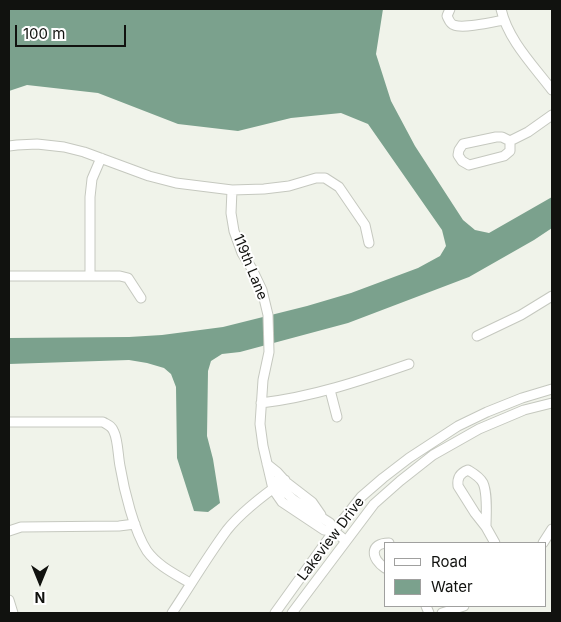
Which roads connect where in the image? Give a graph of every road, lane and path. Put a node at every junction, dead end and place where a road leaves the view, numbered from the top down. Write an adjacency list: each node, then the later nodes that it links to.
1 (450, 9): 3 (street)
2 (501, 9): 3 (street)
3 (504, 20): 4 (street)
4 (552, 90)
5 (552, 115): 6 (street)
6 (510, 141): 6 (street)
7 (9, 146): 8 (street)
8 (101, 158): 9 (street); 11 (street)
9 (232, 190): 10 (street); 19 (street, 119th Lane)
10 (369, 243)
11 (90, 275): 12 (street); 14 (street)
12 (9, 276)
13 (552, 296): 15 (street)
14 (142, 298)
15 (477, 336)
16 (409, 364): 18 (street)
17 (552, 389): 28 (street, Lakeview Drive)
18 (330, 390): 19 (street); 21 (street)
19 (261, 402): 23 (street, 119th Lane)
20 (552, 403): 29 (street, Lakeview Drive)
21 (337, 417)
22 (9, 422): 24 (street)
23 (278, 485): 28 (street); 28 (street); 34 (street)
24 (135, 524): 27 (street); 34 (street)
25 (486, 527): 25 (street); 30 (street)
26 (552, 528): 31 (street)
27 (9, 531)
28 (334, 532): 29 (street); 39 (street, Lakeview Drive)
29 (346, 541): 40 (street, Lakeview Drive)
30 (494, 542)
31 (544, 542)
32 (384, 543): 33 (street)
33 (384, 567)
34 (190, 583): 38 (street)
35 (9, 600): 37 (street)
36 (461, 607): 41 (street)
37 (13, 613)
38 (172, 613)
39 (275, 613)
40 (292, 613)
41 (442, 613)

